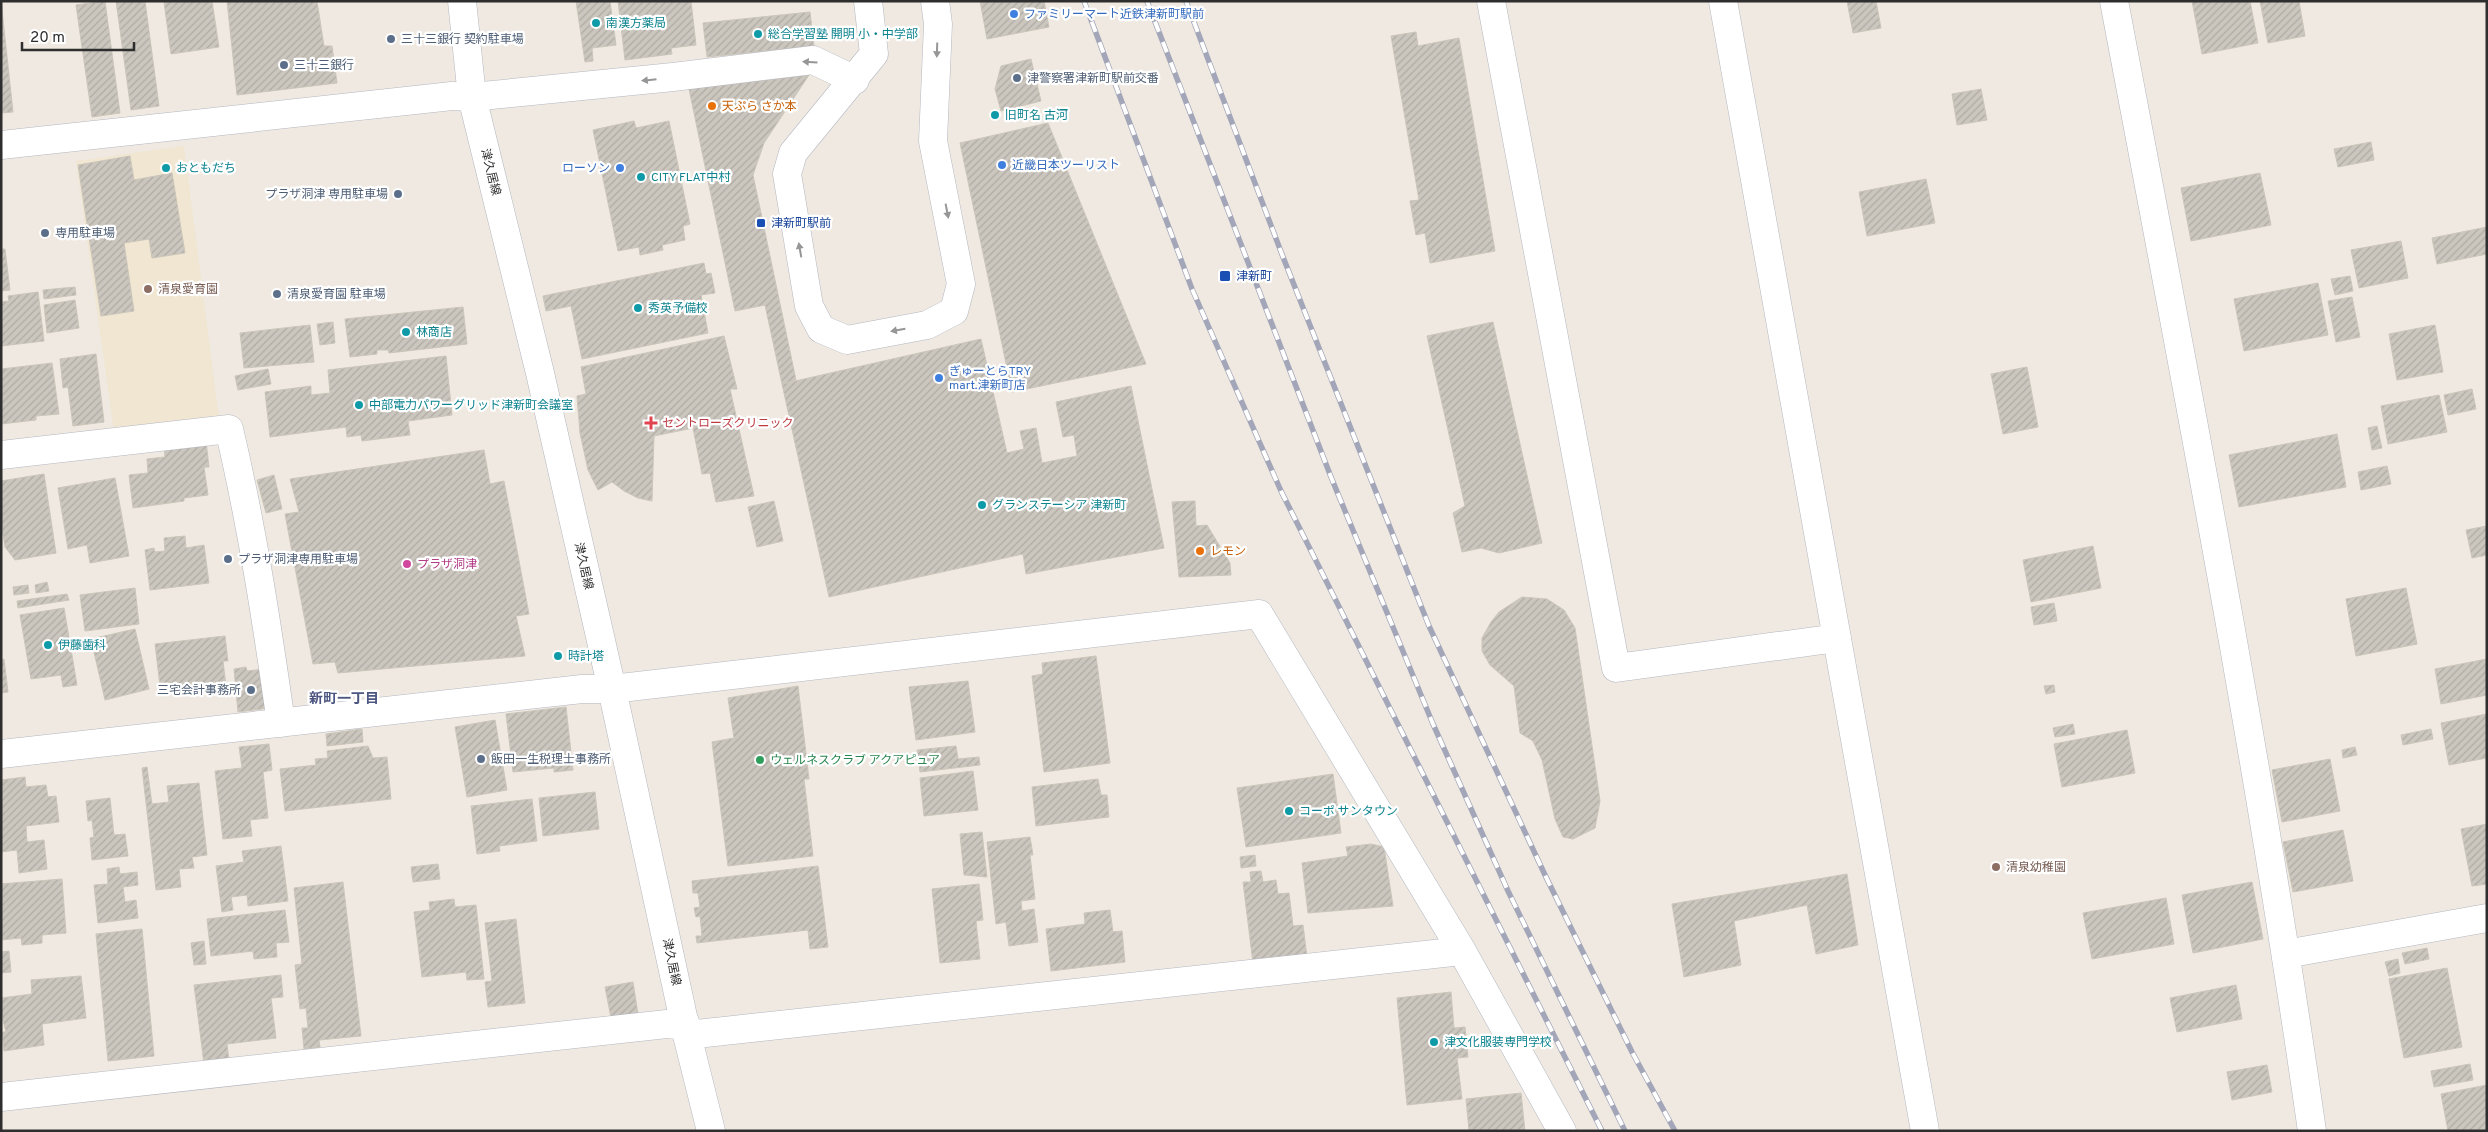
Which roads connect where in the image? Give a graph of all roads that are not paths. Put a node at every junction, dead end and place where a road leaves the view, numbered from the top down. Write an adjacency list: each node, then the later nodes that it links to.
1 (462, 1): 8 (street, 津久居線)
2 (868, 1): 7 (street)
3 (936, 1): 7 (street, one-way to 7)
4 (1491, 1): 11 (street)
5 (1723, 1): 11 (street)
6 (2114, 1): 17 (street)
7 (855, 80): 8 (street, one-way to 8)
8 (472, 96): 9 (street); 12 (street, 津久居線)
9 (1, 145)
10 (1, 455): 13 (street)
11 (1837, 638): 22 (street)
12 (612, 688): 13 (street); 16 (street); 18 (street, 津久居線)
13 (281, 723): 14 (street)
14 (1, 754)
15 (2487, 918): 17 (street)
16 (1462, 951): 18 (street); 21 (street)
17 (2286, 954): 23 (street)
18 (686, 1029): 19 (street); 20 (street, 津久居線)
19 (1, 1097)
20 (711, 1131)
21 (1562, 1131)
22 (1925, 1131)
23 (2312, 1131)

